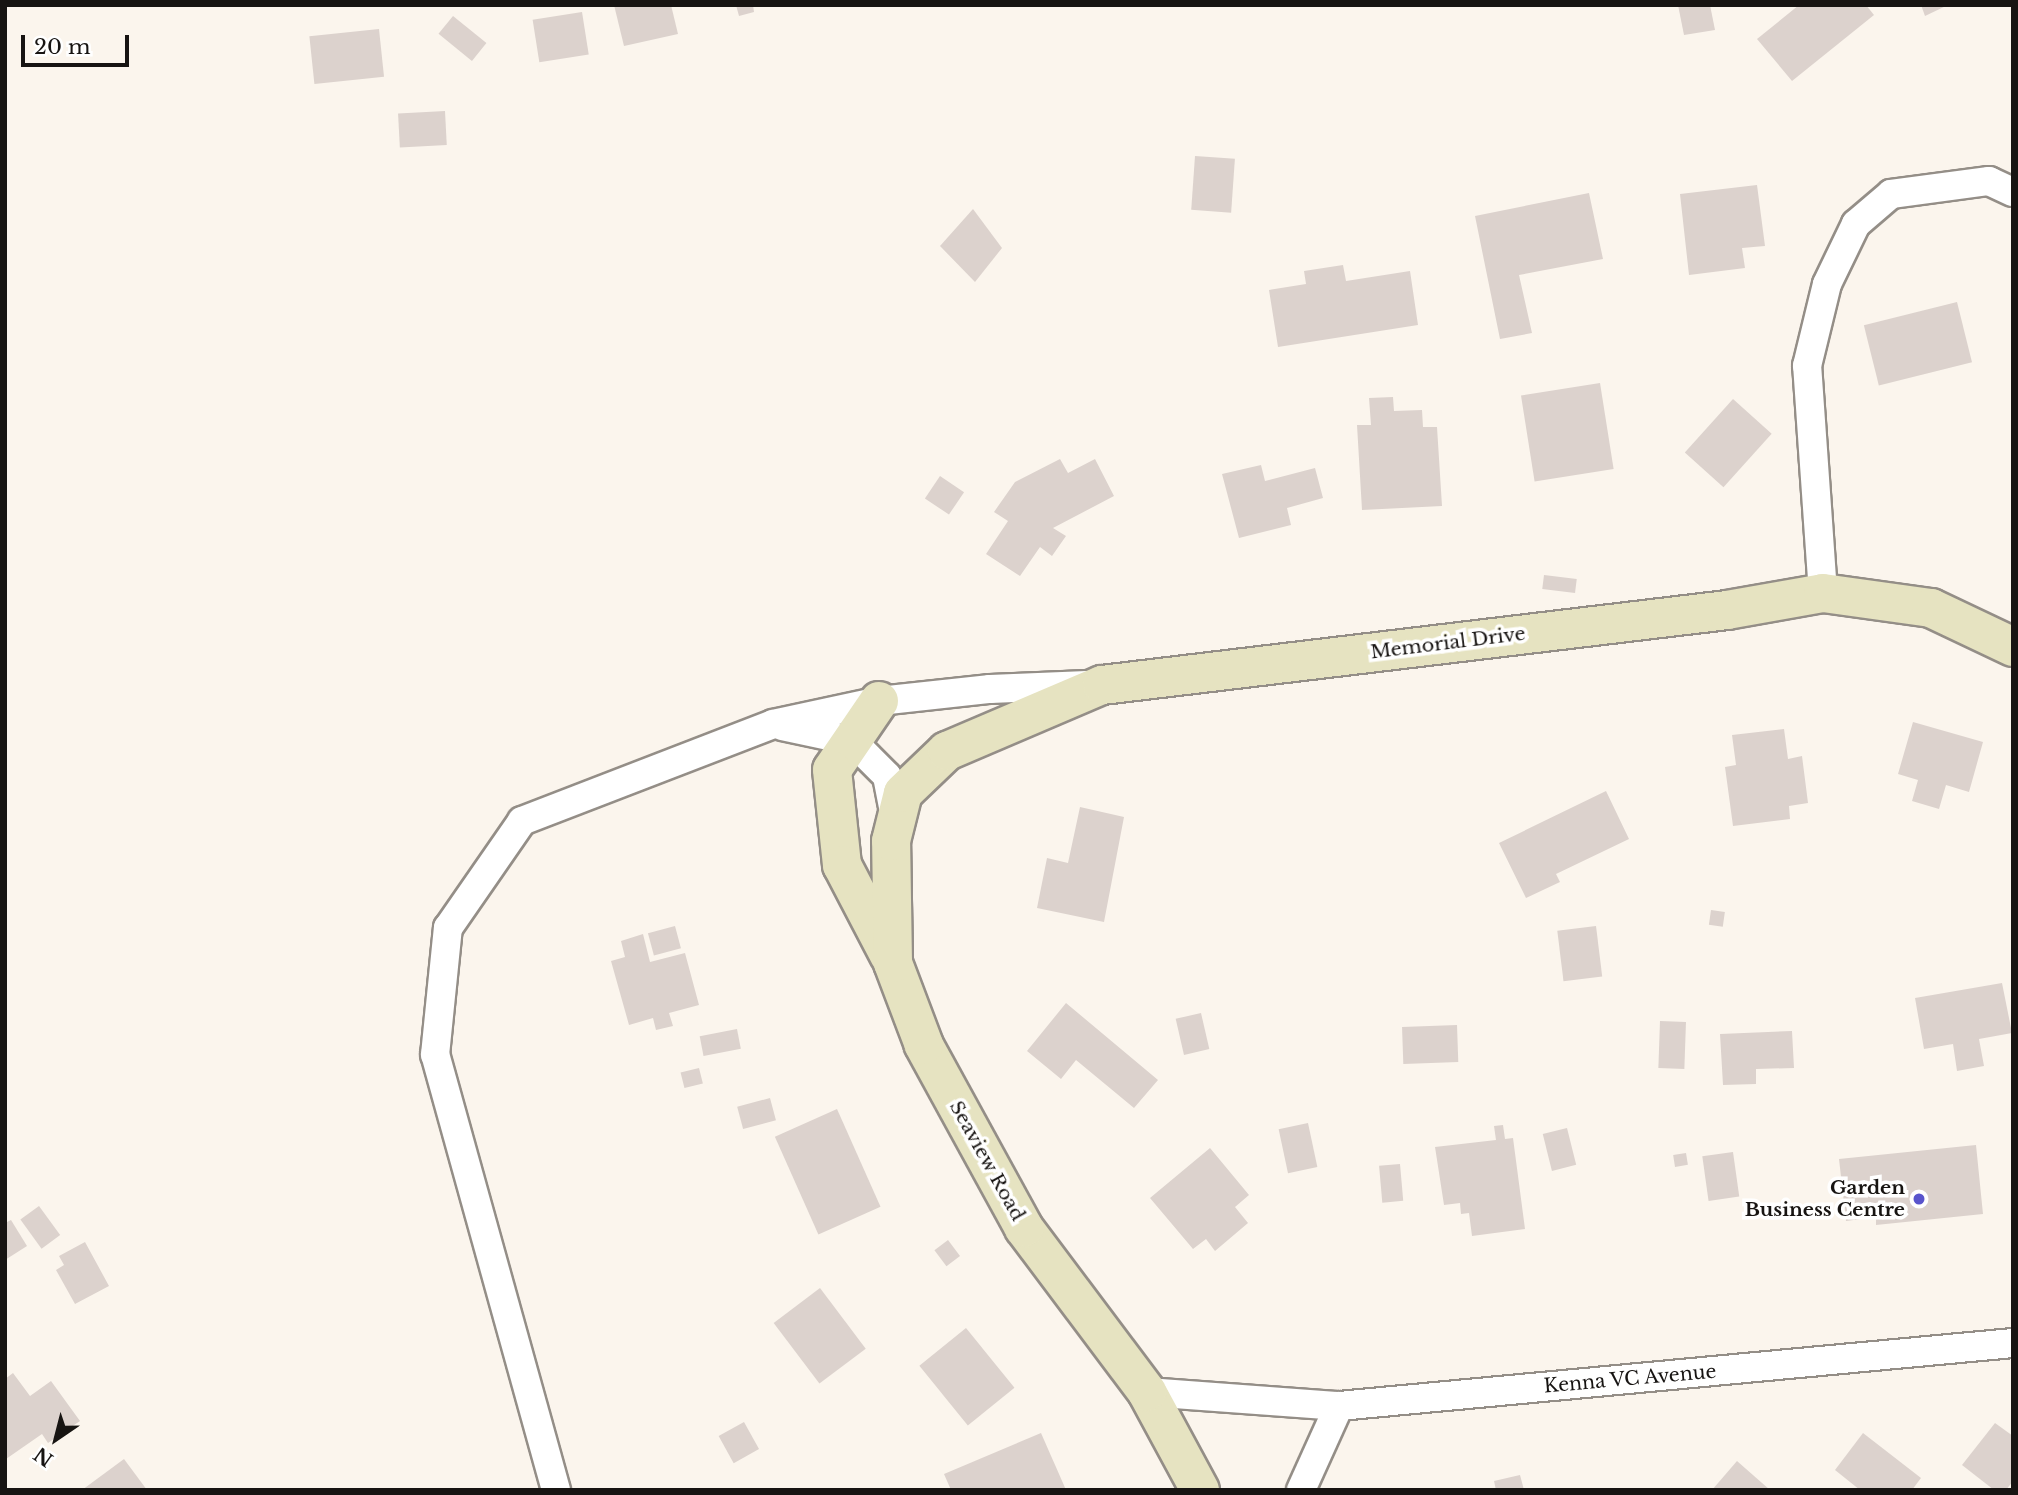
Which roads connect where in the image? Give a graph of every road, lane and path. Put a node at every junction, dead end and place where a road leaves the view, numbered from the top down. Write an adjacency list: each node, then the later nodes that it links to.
1 (2013, 192): 2 (street)
2 (1823, 593): 3 (street, Memorial Drive); 4 (street, Memorial Drive)
3 (2013, 648)
4 (1102, 684): 5 (street); 8 (street, Memorial Drive)
5 (878, 701): 6 (street); 7 (street)
6 (773, 724): 7 (street); 13 (street)
7 (842, 756): 8 (street); 9 (street)
8 (899, 806): 9 (street, Seaview Road)
9 (893, 963): 11 (street, Seaview Road)
10 (2013, 1343): 12 (street, Kenna VC Avenue)
11 (1147, 1392): 12 (street, Kenna VC Avenue); 14 (street, Seaview Road)
12 (1339, 1406): 15 (street)
13 (556, 1490)
14 (1200, 1490)
15 (1300, 1490)

